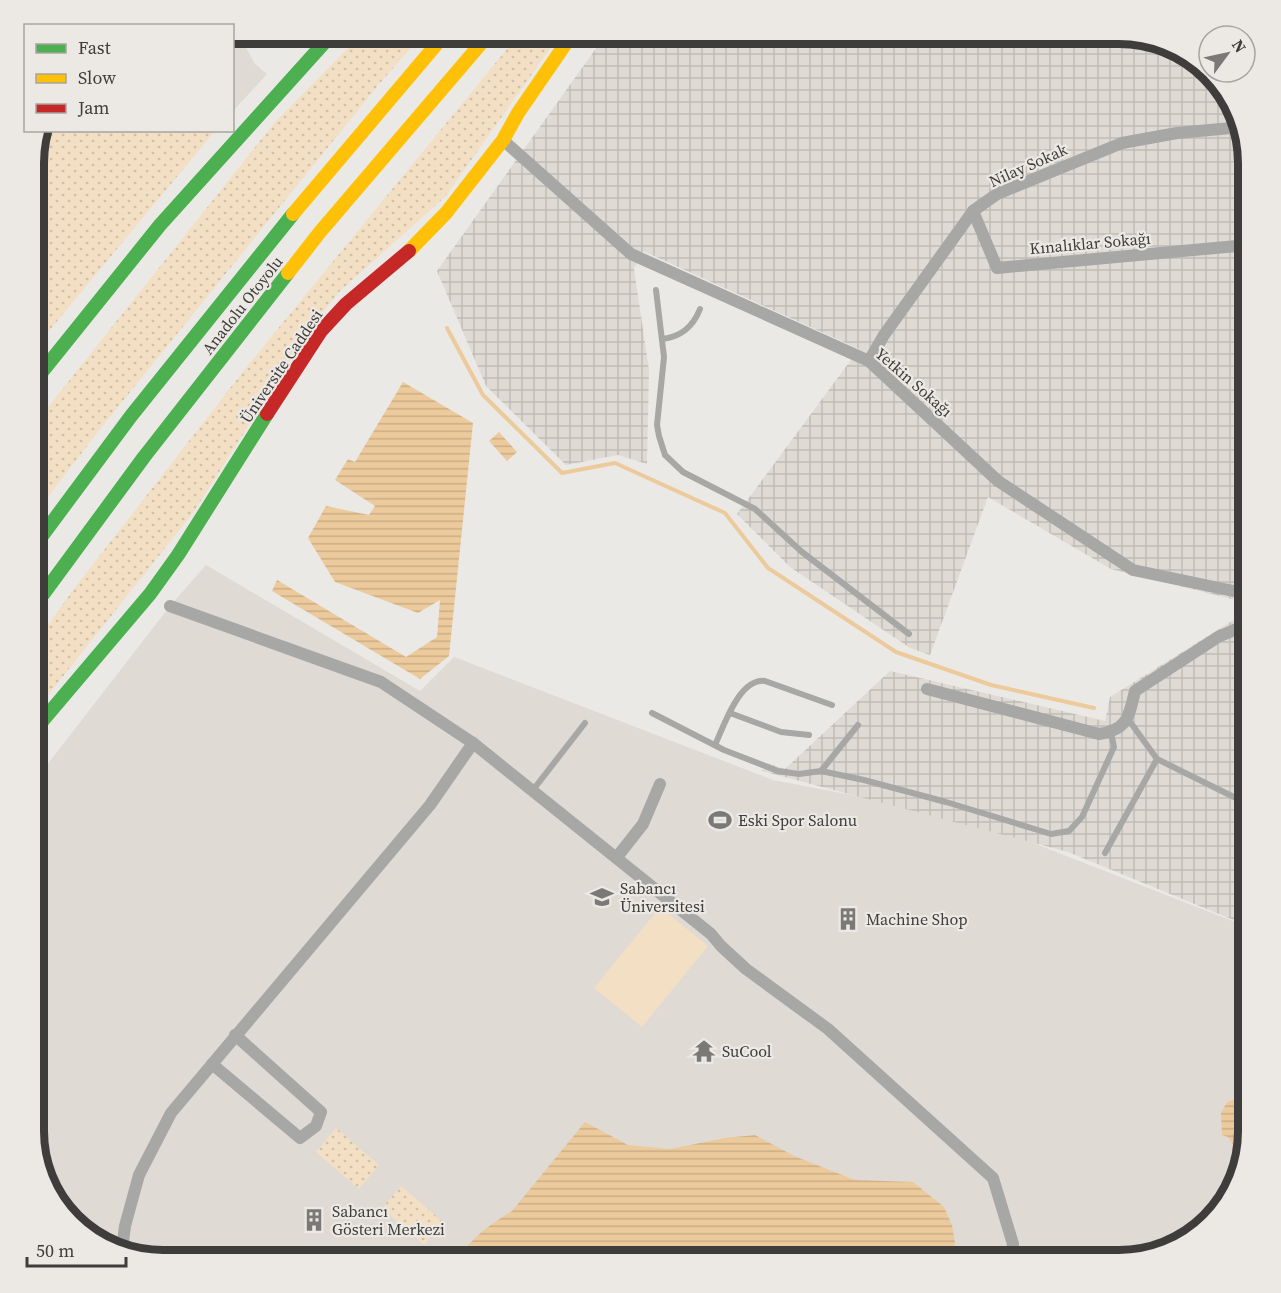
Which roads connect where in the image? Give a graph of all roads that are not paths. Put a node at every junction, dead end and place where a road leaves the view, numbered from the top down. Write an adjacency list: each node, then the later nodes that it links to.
1 (323, 44): 13 (main road)
2 (437, 44): 14 (main road, Anadolu Otoyolu)
3 (481, 44): 16 (main road, Anadolu Otoyolu)
4 (565, 44): 6 (main road, Üniversite Caddesi)
5 (1232, 128): 7 (street, Nilay Sokak)
6 (503, 140): 12 (street, Yetkin Sokağı); 17 (main road, Üniversite Caddesi)
7 (974, 211): 8 (street, Kınalıklar Sokağı); 12 (street, Nilay Sokak)
8 (1238, 245)
9 (656, 290): 11 (lane)
10 (700, 309): 11 (lane)
11 (662, 339): 20 (lane)
12 (869, 362): 15 (street, Yetkin Sokağı)
13 (44, 369)
14 (44, 534)
15 (1238, 592)
16 (44, 593)
17 (150, 594): 18 (lane); 25 (main road, Üniversite Caddesi)
18 (170, 606): 31 (street)
19 (1238, 628): 26 (street)
20 (909, 634)
21 (927, 689): 29 (street)
22 (832, 705): 24 (lane)
23 (652, 713): 32 (lane)
24 (730, 713): 30 (lane); 32 (lane)
25 (44, 719)
26 (1128, 719): 29 (street); 33 (lane)
27 (585, 723): 36 (lane)
28 (858, 725): 34 (lane)
29 (1111, 733): 34 (lane)
30 (808, 735)
31 (473, 742): 36 (street); 40 (street)
32 (715, 745): 34 (lane)
33 (1157, 759): 37 (lane); 38 (lane)
34 (821, 771)
35 (660, 784): 39 (street)
36 (533, 790): 39 (street)
37 (1238, 799)
38 (1105, 853)
39 (617, 857): 43 (street)
40 (235, 1035): 41 (street); 41 (street)
41 (212, 1064): 42 (street)
42 (123, 1242)
43 (1012, 1250)

